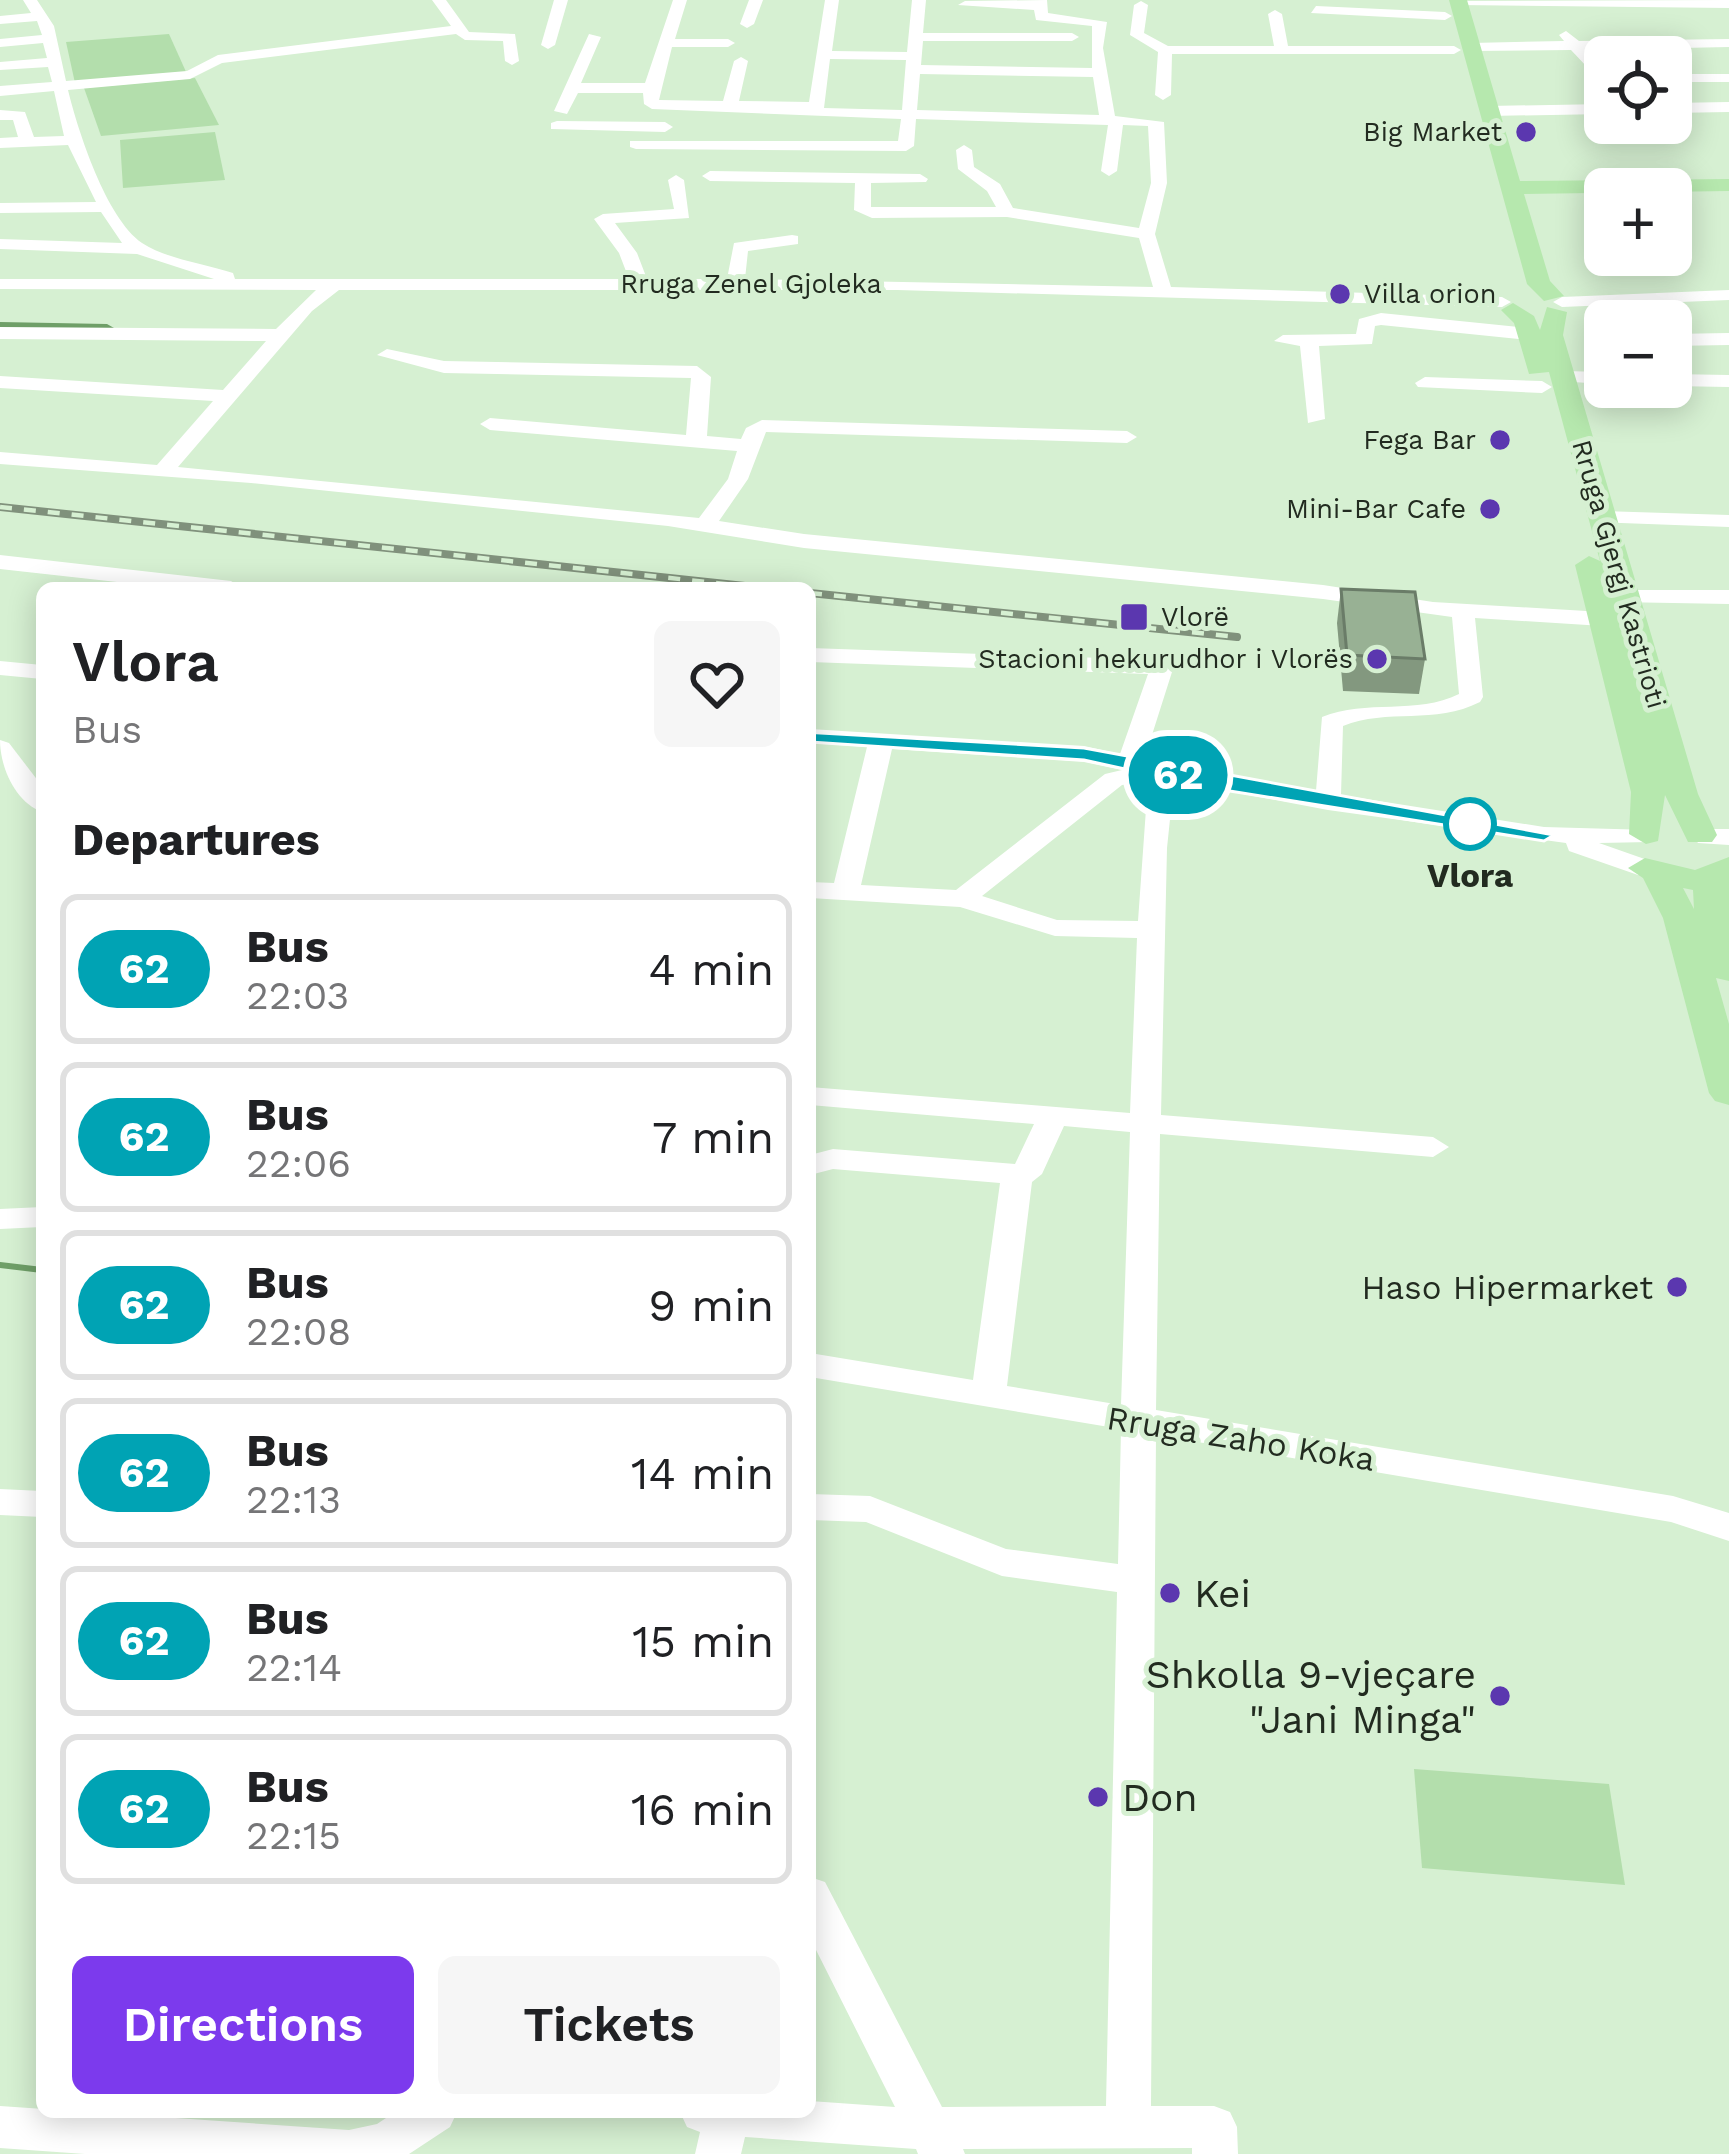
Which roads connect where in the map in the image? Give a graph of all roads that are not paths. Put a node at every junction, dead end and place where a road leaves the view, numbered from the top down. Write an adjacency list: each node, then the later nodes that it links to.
1 (30, 0): 18 (street)
2 (439, 0): 28 (street)
3 (561, 0): 39 (street)
4 (680, 0): 36 (street)
5 (755, 0): 22 (street)
6 (832, 0): 44 (street)
7 (919, 0): 33 (street)
8 (1566, 1): 9 (street); 11 (street)
9 (1542, 2): 13 (street); 23 (street)
10 (1040, 3): 15 (street); 30 (street)
11 (1664, 3): 14 (street); 19 (street)
12 (1141, 4): 29 (street)
13 (1450, 4): 16 (street); 41 (main road, Rruga Gjergj Kastrioti)
14 (1729, 4)
15 (965, 5)
16 (1316, 10)
17 (1275, 14): 43 (street)
18 (42, 16): 21 (street); 34 (street)
19 (1680, 16)
20 (509, 18): 31 (street)
21 (0, 20)
22 (747, 24)
23 (1560, 26): 24 (street); 40 (street)
24 (1584, 26)
25 (1608, 26): 26 (street)
26 (1655, 26)
27 (1697, 29): 38 (street)
28 (452, 30): 31 (street); 54 (street)
29 (1136, 31): 30 (street); 42 (street)
30 (1097, 34): 33 (street); 51 (street)
31 (510, 37): 46 (street)
32 (594, 37): 55 (street)
33 (916, 37): 49 (street)
34 (50, 38): 35 (street); 48 (street)
35 (0, 43)
36 (668, 43): 37 (street); 56 (street)
37 (728, 43)
38 (1723, 44): 40 (street)
39 (548, 45)
40 (1574, 46): 41 (street); 45 (street)
41 (1462, 49): 43 (street); 63 (main road, Rruga Gjergj Kastrioti); 97 (main road, Rruga Gjergj Kastrioti)
42 (1165, 50): 43 (street); 58 (street)
43 (1282, 50)
44 (824, 55): 49 (street); 61 (street)
45 (1584, 57)
46 (512, 61)
47 (741, 61): 59 (street)
48 (55, 62): 50 (street); 54 (street)
49 (914, 62): 51 (street); 64 (street)
50 (0, 66)
51 (1100, 73): 66 (street)
52 (1729, 77): 53 (street)
53 (1692, 78)
54 (60, 87): 57 (street); 68 (street)
55 (573, 88): 56 (street); 72 (street)
56 (651, 88): 59 (street)
57 (0, 91)
58 (1163, 95)
59 (730, 106): 61 (street)
60 (1722, 108): 67 (street)
61 (816, 109): 64 (street); 73 (street)
62 (1584, 109): 63 (street)
63 (1489, 111): 81 (main road, Rruga Gjergj Kastrioti)
64 (907, 113): 66 (street); 73 (street)
65 (0, 115): 69 (street)
66 (1112, 120): 75 (street); 85 (street)
67 (1729, 122)
68 (75, 140): 69 (street); 82 (street)
69 (27, 141): 70 (street)
70 (0, 143)
71 (636, 144): 72 (street)
72 (716, 145): 73 (street)
73 (811, 146)
74 (964, 150): 84 (street)
75 (1109, 172)
76 (710, 176): 77 (street)
77 (863, 178): 78 (street); 84 (street)
78 (920, 178)
79 (676, 181): 89 (street)
80 (1729, 185): 81 (main road)
81 (1510, 188): 96 (main road, Rruga Gjergj Kastrioti)
82 (104, 207): 83 (street); 88 (street)
83 (0, 208)
84 (1007, 212): 85 (street)
85 (1146, 234): 94 (street)
86 (792, 240): 93 (street)
87 (0, 244): 88 (street)
88 (139, 249): 91 (street)
89 (639, 283): 92 (street, Rruga Zenel Gjoleka); 93 (street, Rruga Zenel Gjoleka)
90 (0, 284): 91 (street, Rruga Zenel Gjoleka)
91 (274, 284): 92 (street, Rruga Zenel Gjoleka)
92 (335, 284): 99 (street)
93 (736, 284): 94 (street, Rruga Zenel Gjoleka)
94 (1163, 290): 97 (street, Rruga Zenel Gjoleka)
95 (1729, 295): 96 (street)
96 (1556, 303): 97 (main road); 107 (main road, Rruga Gjergj Kastrioti)
97 (1514, 310): 101 (street); 107 (main road, Rruga Gjergj Kastrioti)
98 (0, 333): 99 (street)
99 (282, 335): 111 (street)
100 (1729, 339): 102 (street)
101 (1309, 340): 103 (street); 112 (street)
102 (1692, 340)
103 (1283, 341)
104 (387, 355): 115 (street)
105 (1584, 380): 107 (street)
106 (0, 382): 111 (street)
107 (1553, 382): 108 (street); 119 (main road, Rruga Gjergj Kastrioti); 127 (main road, Rruga Gjergj Kastrioti)
108 (1425, 383)
109 (1692, 383): 110 (street)
110 (1723, 388)
111 (229, 396): 118 (street)
112 (1315, 419)
113 (490, 424): 115 (street)
114 (1127, 437): 116 (street)
115 (696, 443): 116 (street)
116 (749, 446): 121 (street)
117 (0, 458): 118 (street)
118 (162, 472): 121 (street)
119 (1602, 518): 120 (street); 124 (main road, Rruga Gjergj Kastrioti)
120 (1729, 521)
121 (705, 526): 126 (street)
122 (0, 562): 123 (street)
123 (178, 582)
124 (1625, 597): 125 (street); 138 (main road, Rruga Gjergj Kastrioti)
125 (1729, 597)
126 (1462, 611): 127 (street); 137 (street)
127 (1603, 619): 139 (main road, Rruga Gjergj Kastrioti)
128 (816, 655): 134 (street)
129 (0, 668): 130 (street)
130 (36, 671)
131 (816, 736): 132 (street)
132 (881, 741): 134 (street); 141 (street)
133 (0, 748): 136 (street)
134 (1130, 763): 135 (street)
135 (1162, 771): 137 (street); 142 (street); 143 (street)
136 (36, 796)
137 (1328, 802): 139 (street)
138 (1717, 852): 139 (main road); 139 (main road); 144 (main road, Rruga Gjergj Kastrioti)
139 (1648, 853): 145 (main road, Rruga Gjergj Kastrioti)
140 (816, 890): 141 (street)
141 (846, 892): 142 (street)
142 (962, 899): 143 (street)
143 (1152, 930): 148 (street)
144 (1729, 970)
145 (1729, 1093)
146 (816, 1096): 147 (street)
147 (1052, 1119): 148 (street); 151 (street)
148 (1147, 1126): 149 (street); 156 (street)
149 (1432, 1147)
150 (816, 1164): 151 (street)
151 (1017, 1174): 155 (street)
152 (36, 1216): 153 (street)
153 (0, 1219)
154 (816, 1366): 155 (street, Rruga Zaho Koka)
155 (988, 1396): 156 (street, Rruga Zaho Koka)
156 (1139, 1421): 160 (street, Rruga Zaho Koka); 163 (street)
157 (0, 1502): 158 (street)
158 (36, 1504)
159 (816, 1507): 163 (street)
160 (1673, 1509): 161 (street); 162 (street)
161 (1729, 1509)
162 (1729, 1527)
163 (1136, 1581): 166 (street)
164 (816, 1907): 169 (street)
165 (425, 2118): 170 (street)
166 (1128, 2125): 169 (street); 171 (street)
167 (0, 2127): 170 (street)
168 (715, 2127): 169 (street)
169 (934, 2139)
170 (347, 2153)
171 (1215, 2154)

